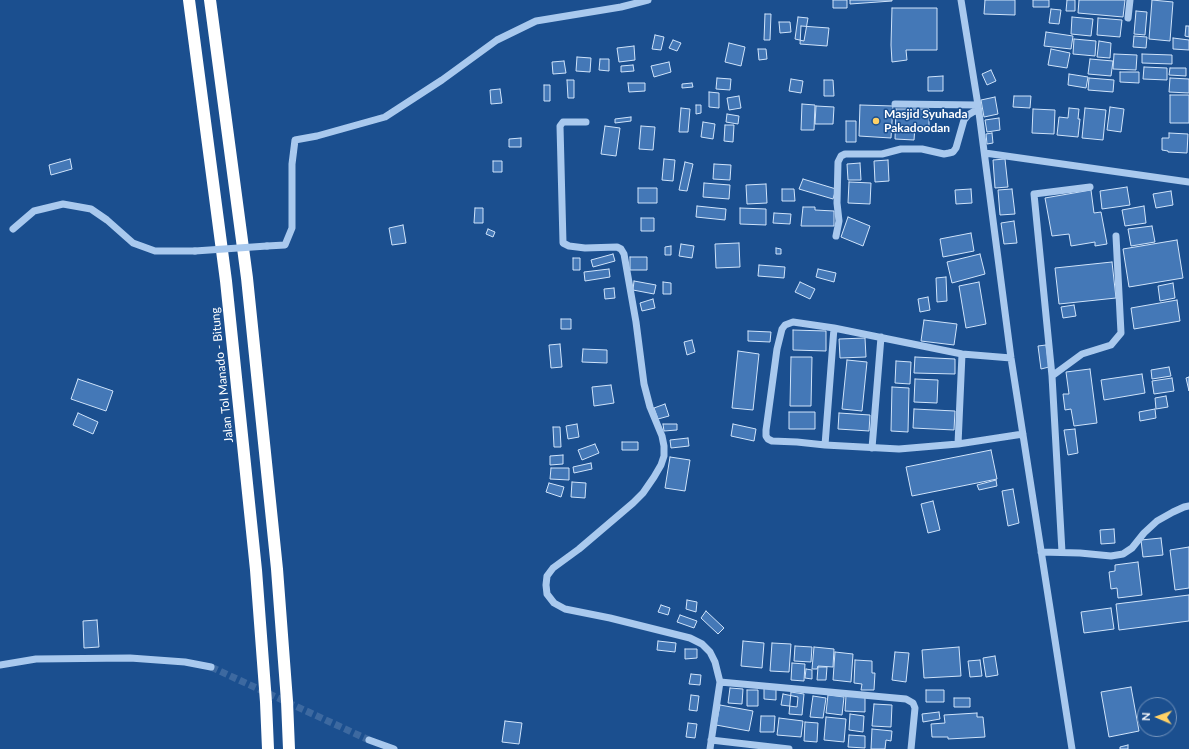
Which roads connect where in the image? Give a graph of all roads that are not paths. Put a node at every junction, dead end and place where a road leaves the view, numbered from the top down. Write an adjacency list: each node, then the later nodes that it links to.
1 (189, 0): 33 (highway, Jalan Tol Manado - Bitung)
2 (210, 0): 34 (highway)
3 (648, 0): 13 (street, bridge)
4 (961, 0): 8 (street)
5 (1130, 0): 6 (street)
6 (1128, 18)
7 (895, 104): 8 (street)
8 (979, 108): 10 (street); 14 (street)
9 (586, 122): 30 (street)
10 (985, 153): 11 (street); 19 (street)
11 (1189, 182)
12 (1090, 186): 20 (street)
13 (13, 229)
14 (836, 236)
15 (1116, 236): 20 (street)
16 (834, 328): 17 (street); 23 (street); 23 (street)
17 (881, 337): 18 (street); 24 (street)
18 (962, 354): 19 (street); 22 (street)
19 (1011, 358): 21 (street)
20 (1052, 376): 27 (street)
21 (1023, 434): 22 (street); 26 (street)
22 (958, 444): 24 (street)
23 (825, 445): 24 (street)
24 (872, 448)
25 (1189, 506): 27 (street)
26 (1041, 552): 27 (street); 39 (street)
27 (1062, 552)
28 (0, 665): 29 (street)
29 (211, 667)
30 (720, 682): 32 (street); 38 (street)
31 (369, 740): 35 (street)
32 (711, 740): 36 (street); 37 (street)
33 (268, 749)
34 (289, 749)
35 (394, 749)
36 (710, 749)
37 (789, 749)
38 (912, 749)
39 (1072, 749)

